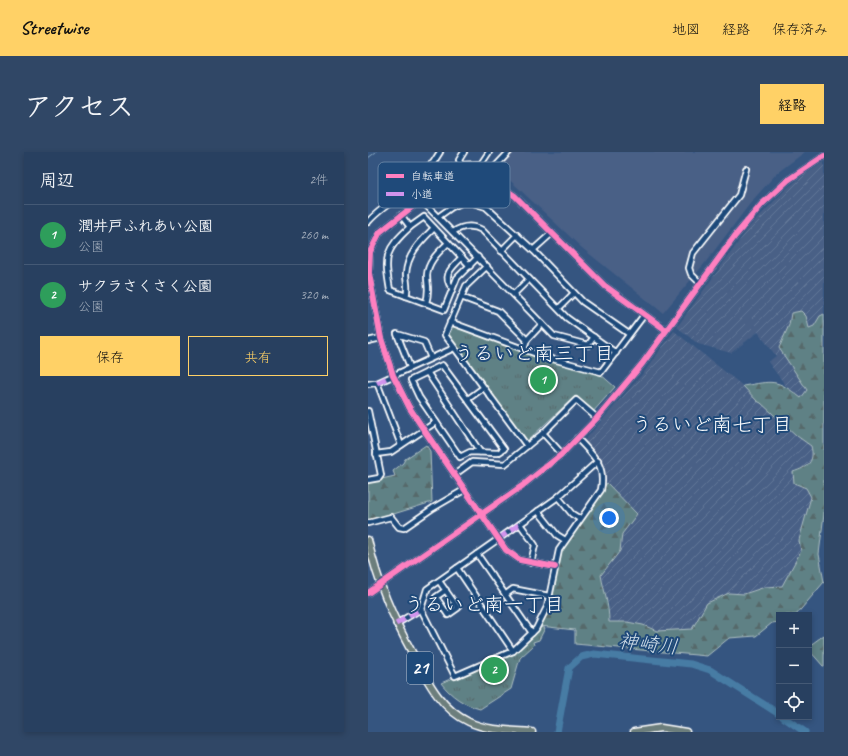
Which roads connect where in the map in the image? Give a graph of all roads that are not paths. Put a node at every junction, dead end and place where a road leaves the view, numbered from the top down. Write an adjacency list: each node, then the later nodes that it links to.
1 (440, 152): 6 (street)
2 (464, 152): 7 (street)
3 (489, 152): 8 (street)
4 (509, 152): 9 (street)
5 (824, 156): 34 (street)
6 (434, 162)
7 (460, 162)
8 (482, 162)
9 (500, 162)
10 (746, 169): 34 (street)
11 (510, 193): 23 (street)
12 (384, 208): 19 (street)
13 (410, 208): 17 (street)
14 (429, 208): 18 (street)
15 (451, 208): 18 (street)
16 (486, 208): 24 (street)
17 (401, 215): 20 (street); 32 (street)
18 (438, 217): 22 (street)
19 (368, 221)
20 (410, 227): 21 (street); 39 (street)
21 (434, 228): 25 (street); 39 (street)
22 (452, 232): 27 (street); 29 (street)
23 (552, 233): 26 (street); 45 (street)
24 (517, 235): 26 (street); 27 (street)
25 (448, 243): 28 (street); 41 (street)
26 (533, 250): 37 (street)
27 (502, 251): 33 (street)
28 (462, 257): 30 (street); 36 (street)
29 (478, 257): 30 (street); 31 (street)
30 (470, 266): 36 (street)
31 (487, 266): 38 (street); 40 (street)
32 (368, 268): 35 (street)
33 (529, 279): 38 (street); 44 (street)
34 (700, 283): 48 (street)
35 (369, 286): 42 (street)
36 (452, 288): 41 (street)
37 (574, 293): 44 (street); 49 (street)
38 (514, 294): 47 (street)
39 (406, 296): 41 (street)
40 (461, 297): 46 (street); 52 (street)
41 (426, 303)
42 (374, 305): 43 (street); 51 (street)
43 (368, 306)
44 (559, 308): 50 (street)
45 (644, 315): 48 (street); 49 (street)
46 (450, 322): 54 (street); 55 (street)
47 (542, 324): 50 (street); 52 (street)
48 (666, 330): 66 (street)
49 (629, 334): 56 (street)
50 (594, 337): 56 (street)
51 (381, 338): 53 (street); 60 (street)
52 (527, 340): 55 (street)
53 (368, 341)
54 (454, 348): 57 (street); 63 (street)
55 (524, 349): 56 (street)
56 (616, 353)
57 (431, 358): 58 (street); 58 (street)
58 (410, 367): 60 (street)
59 (427, 372): 64 (street); 67 (street); 73 (street)
60 (393, 375): 62 (street); 68 (street)
61 (368, 384): 62 (street)
62 (377, 384): 71 (street)
63 (483, 388): 64 (street); 72 (street)
64 (468, 399): 73 (street)
65 (368, 411): 74 (street)
66 (597, 418): 69 (street); 70 (street)
67 (436, 422): 68 (street); 73 (street)
68 (424, 430): 71 (street); 77 (street)
69 (543, 433): 72 (street); 75 (street)
70 (577, 438): 75 (street); 76 (street)
71 (401, 445): 74 (street)
72 (527, 446): 77 (street)
73 (480, 452)
74 (376, 454): 78 (street)
75 (562, 454): 82 (street)
76 (598, 461): 80 (street); 83 (street)
77 (454, 475): 79 (street)
78 (368, 480)
79 (464, 490): 82 (street); 84 (street)
80 (558, 496): 81 (street); 83 (street)
81 (538, 511): 85 (street); 88 (street)
82 (481, 514): 86 (street); 94 (street)
83 (580, 519): 88 (street)
84 (368, 523)
85 (520, 524): 86 (street); 90 (street)
86 (498, 539): 89 (street); 90 (street)
87 (368, 540): 94 (main road, 21)
88 (565, 540): 91 (street)
89 (477, 554): 92 (street); 97 (street)
90 (531, 563): 91 (street)
91 (555, 567): 98 (street)
92 (457, 568): 93 (street); 102 (street)
93 (439, 581): 95 (street); 99 (street)
94 (380, 585): 96 (street); 100 (main road, 21)
95 (446, 590): 95 (street)
96 (368, 593)
97 (505, 595): 98 (street); 101 (street)
98 (549, 596): 101 (street)
99 (421, 609): 100 (street); 102 (street)
100 (396, 624): 103 (main road, 21)
101 (532, 633): 102 (street)
102 (513, 651)
103 (532, 732)
104 (634, 732): 105 (main road)
105 (686, 732)

